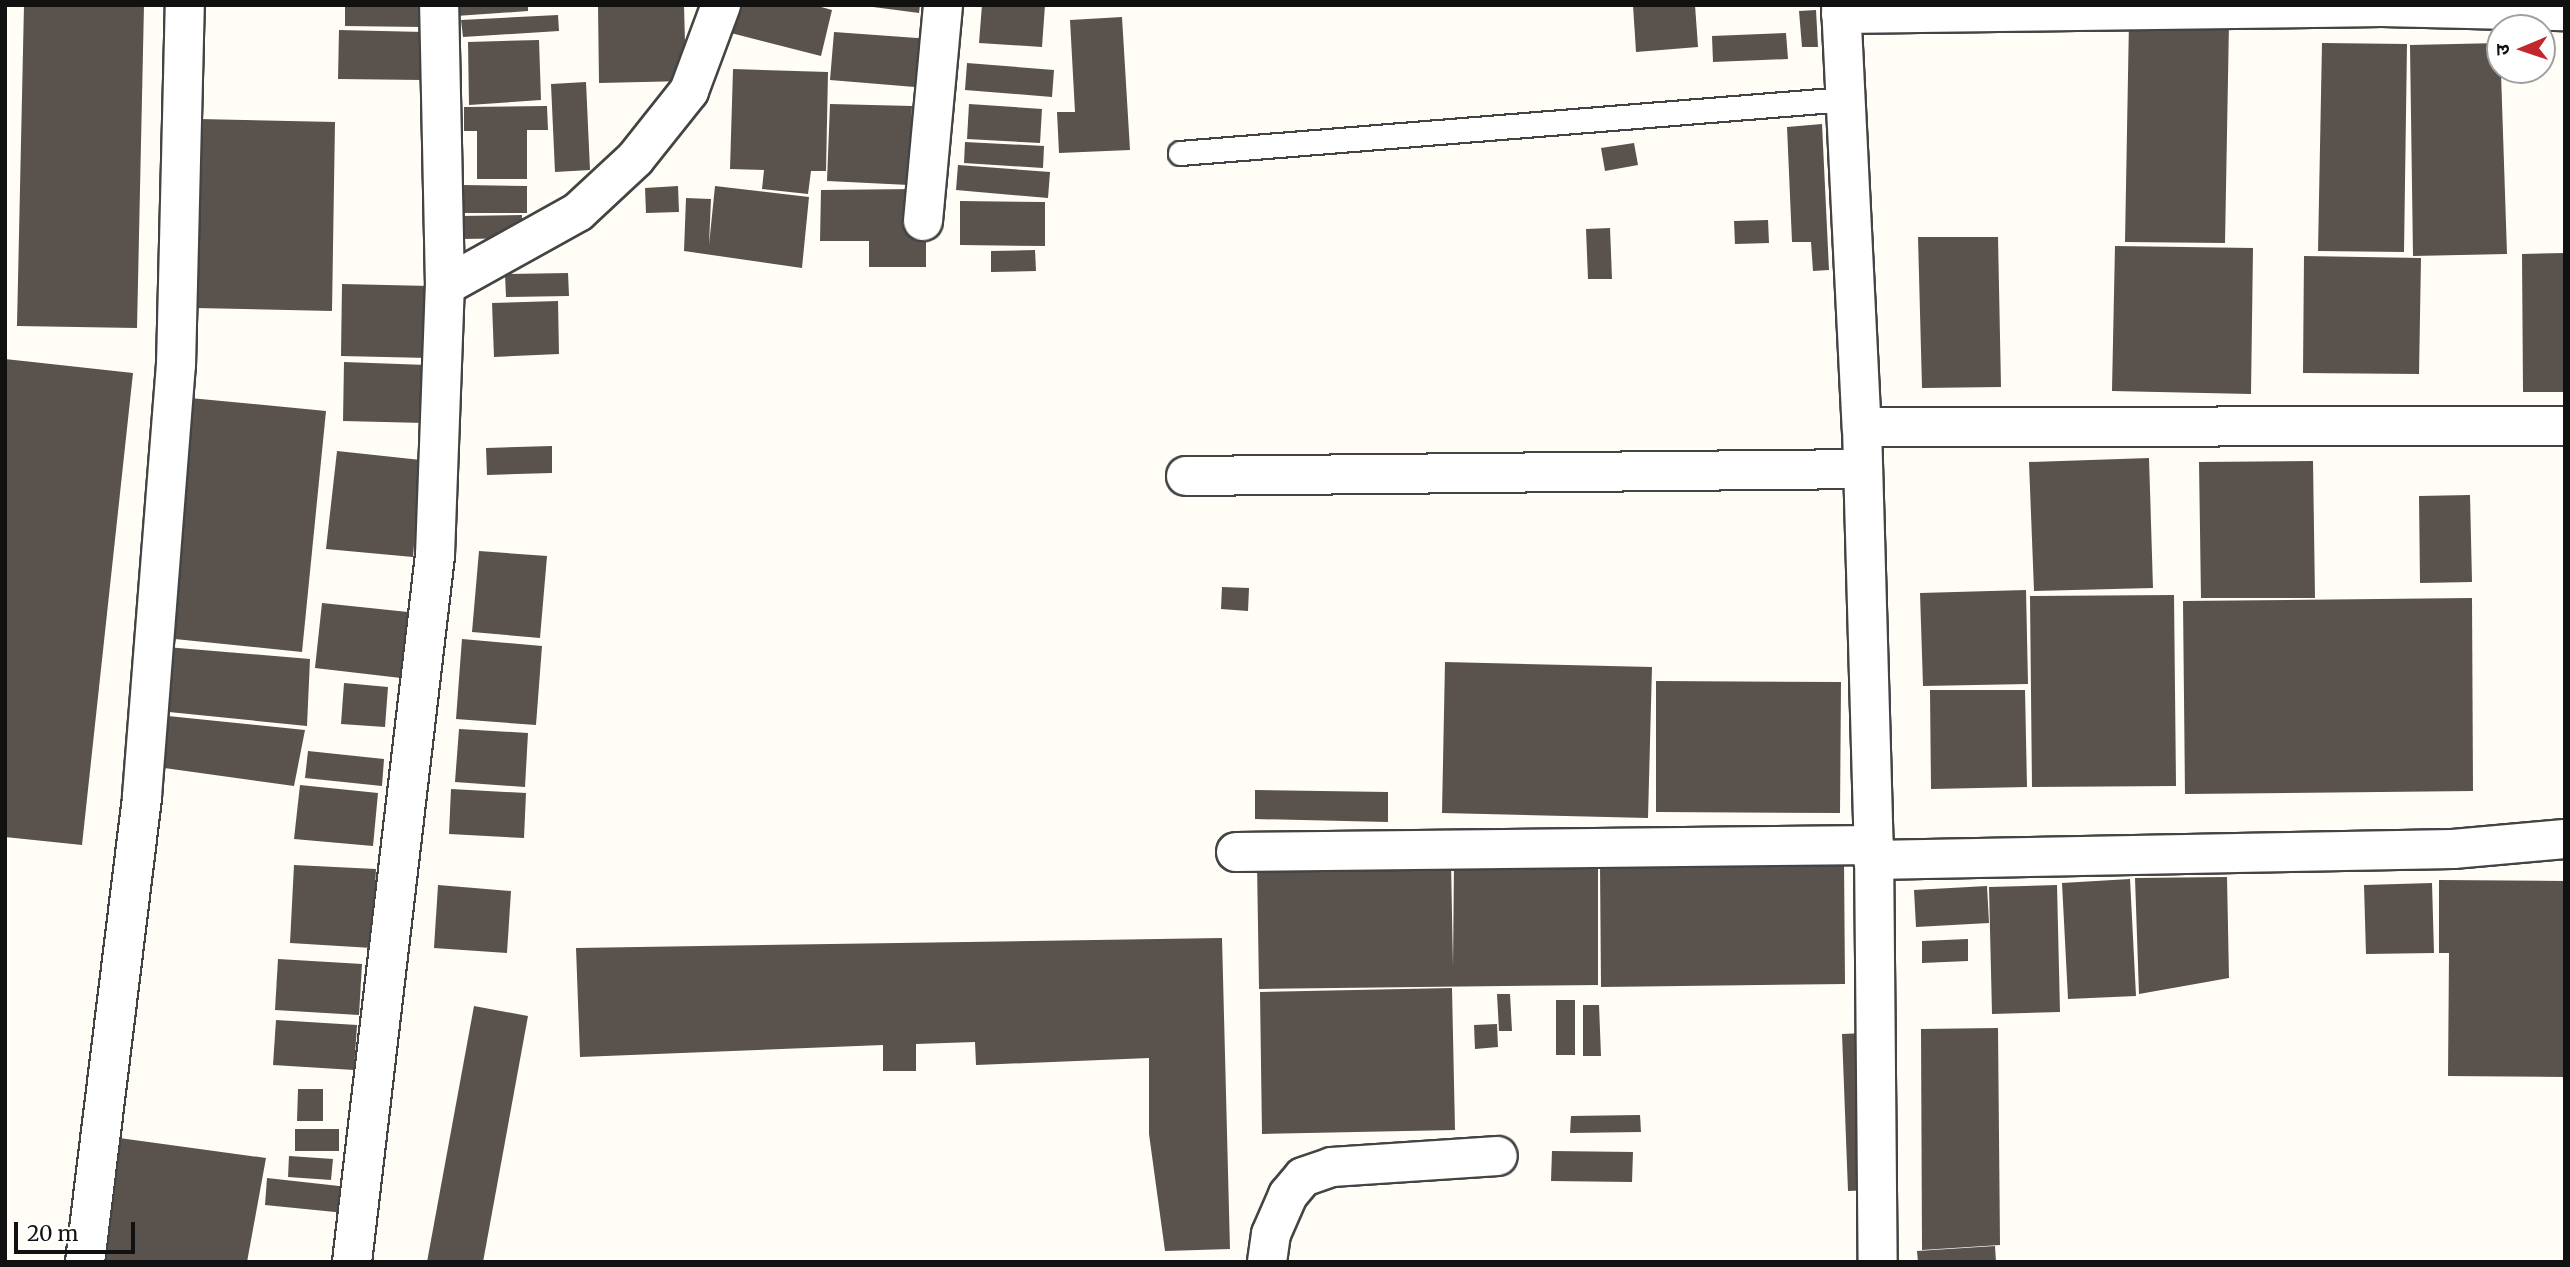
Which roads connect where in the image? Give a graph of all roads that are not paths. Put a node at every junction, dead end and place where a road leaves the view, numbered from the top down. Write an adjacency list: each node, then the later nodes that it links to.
1 (185, 5): 20 (street)
2 (439, 5): 11 (street)
3 (721, 5): 11 (street)
4 (943, 5): 10 (street)
5 (2382, 6): 6 (street); 7 (street)
6 (1841, 10): 8 (street)
7 (2565, 11)
8 (1845, 99): 9 (lane); 13 (street)
9 (1180, 153)
10 (923, 221)
11 (445, 286): 21 (street)
12 (2565, 426): 13 (street)
13 (1862, 427): 14 (street)
14 (1863, 469): 15 (street); 18 (street)
15 (1186, 476)
16 (2565, 839): 18 (street)
17 (1236, 852): 18 (street)
18 (1874, 853): 23 (street)
19 (1498, 1156): 22 (street)
20 (85, 1262)
21 (352, 1262)
22 (1267, 1262)
23 (1878, 1262)

